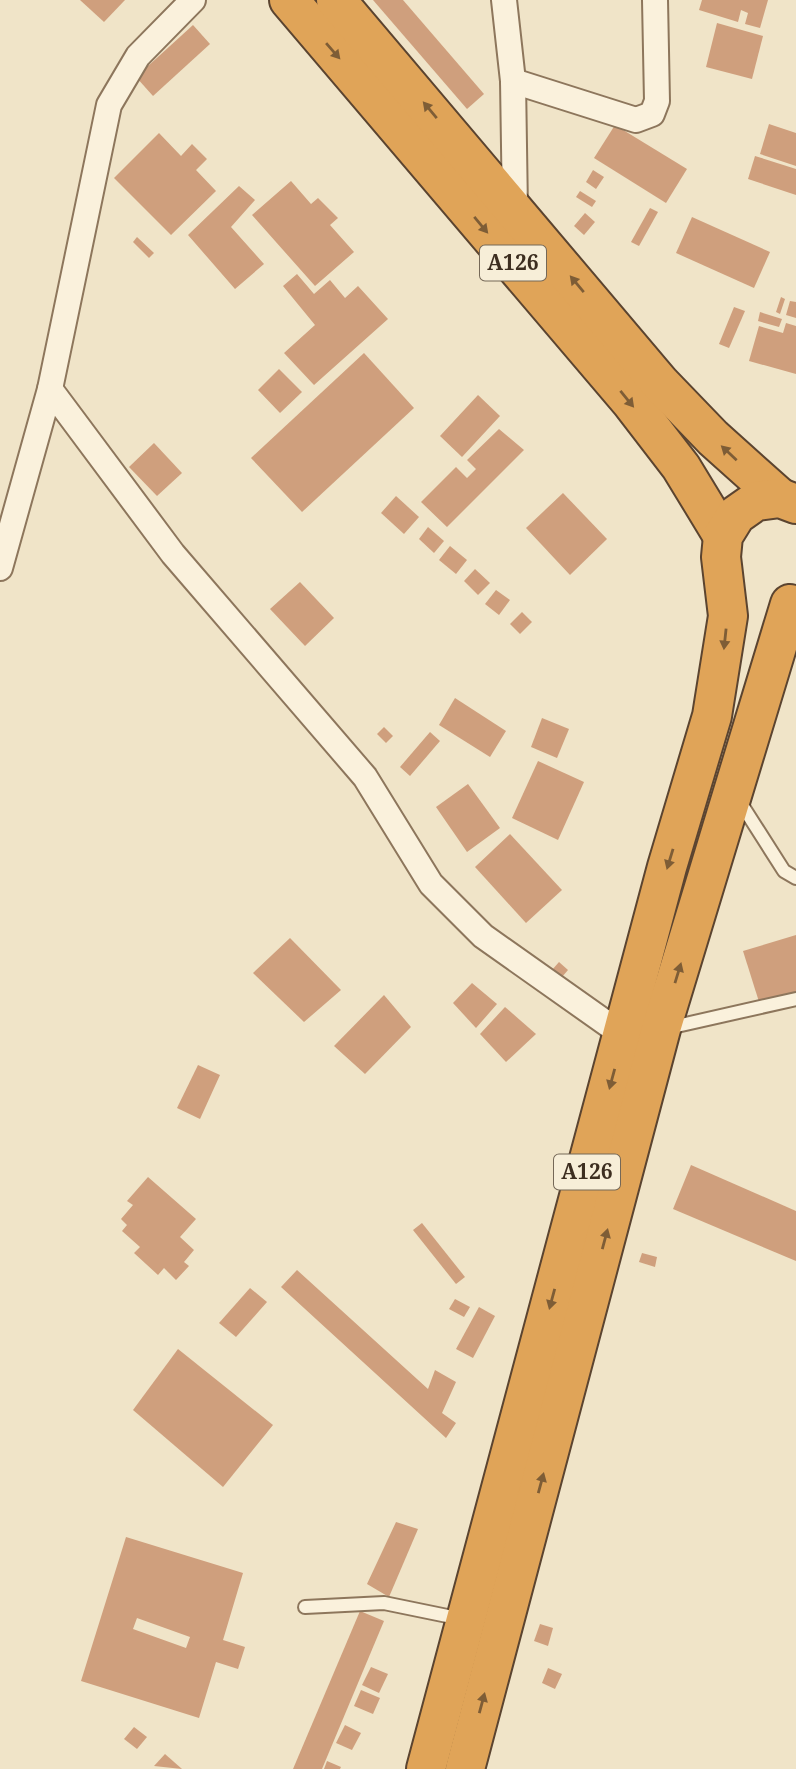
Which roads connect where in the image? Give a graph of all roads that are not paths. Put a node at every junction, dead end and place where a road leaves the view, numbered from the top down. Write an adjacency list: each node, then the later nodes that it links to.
1 (193, 0): 8 (street)
2 (289, 0): 10 (highway, A126, one-way to 10)
3 (336, 0): 7 (highway, A126, one-way to 3)
4 (504, 0): 6 (street)
5 (654, 0): 6 (street)
6 (513, 81): 7 (street)
7 (515, 211): 9 (highway, A126, one-way to 7)
8 (50, 388): 11 (street); 17 (street)
9 (788, 501): 10 (highway, A126)
10 (724, 553): 12 (highway, A126); 17 (highway, A126, one-way to 17)
11 (0, 568)
12 (793, 602): 13 (highway, A126)
13 (733, 790): 14 (lane); 16 (highway, A126, one-way to 13)
14 (796, 878)
15 (796, 999): 16 (lane)
16 (661, 1029): 21 (highway, A126, one-way to 16)
17 (624, 1035): 19 (highway, A126, one-way to 19)
18 (305, 1606): 19 (lane)
19 (466, 1620): 20 (highway, A126)
20 (426, 1769)
21 (465, 1769)

